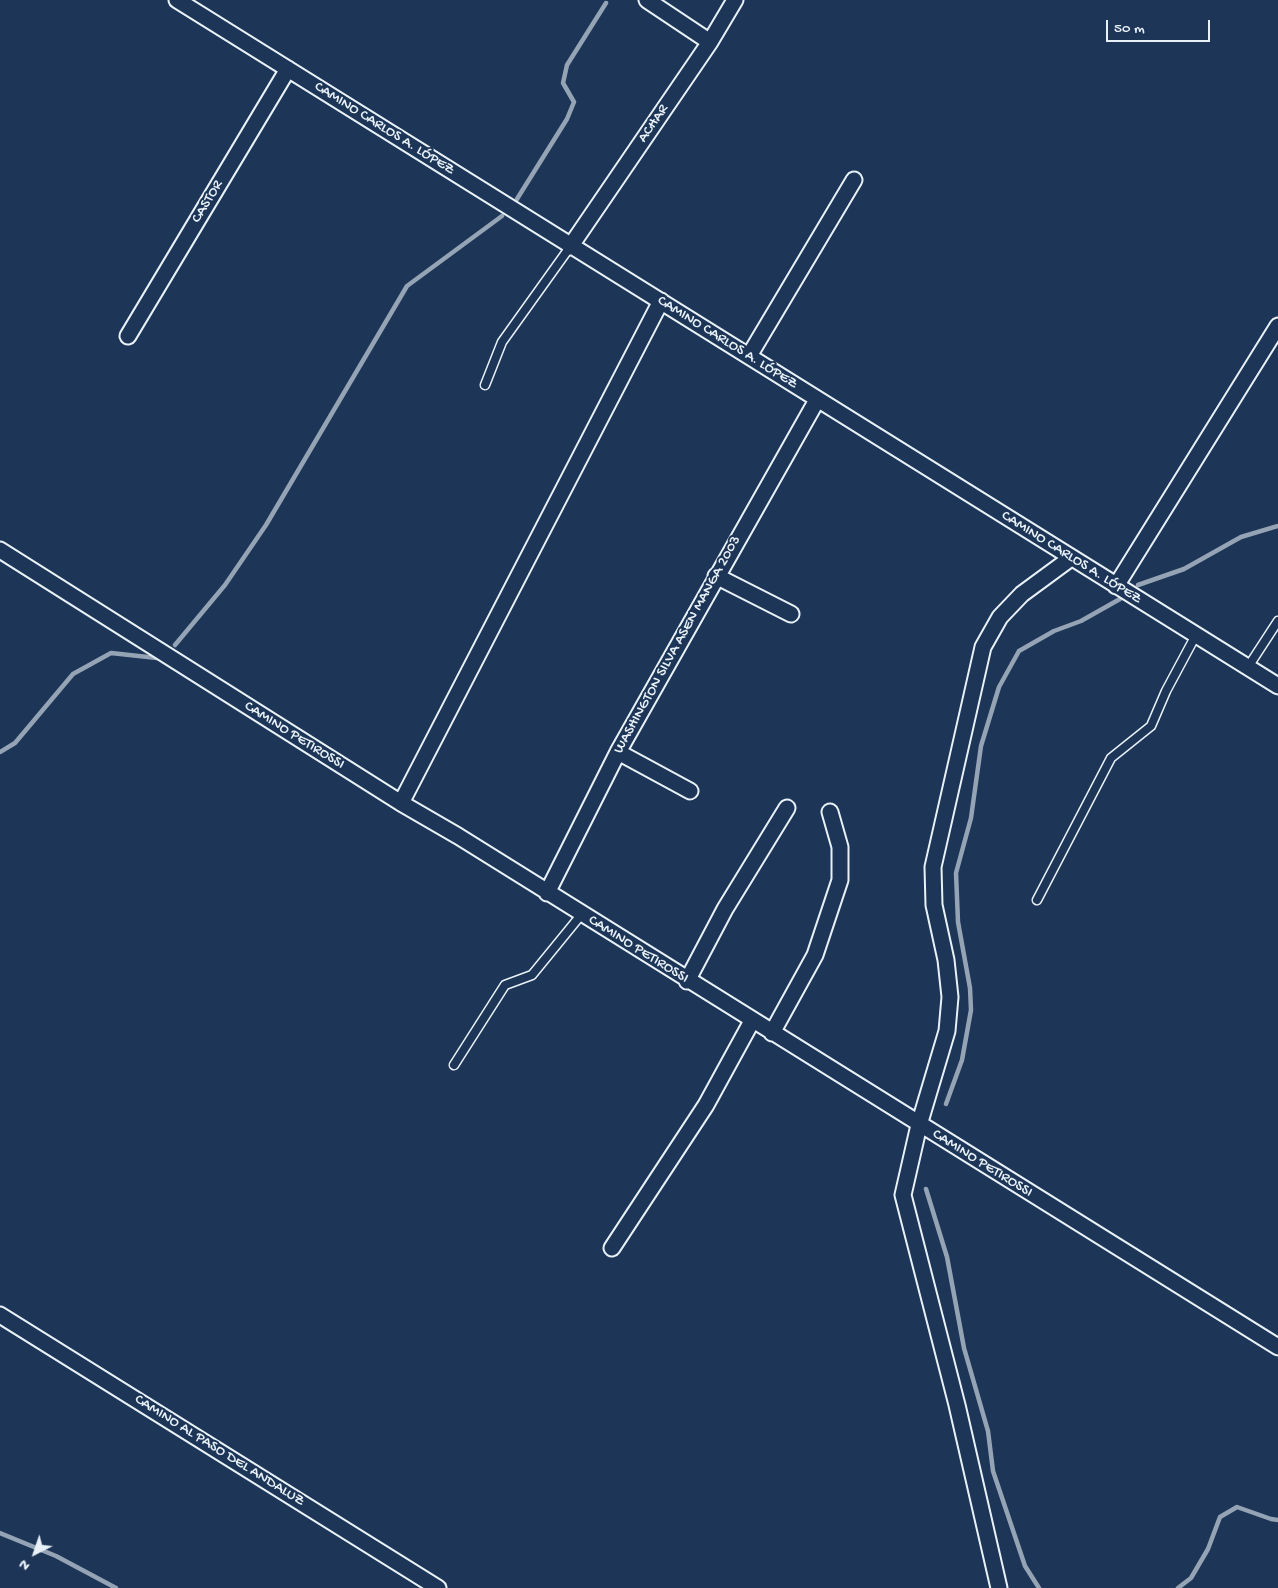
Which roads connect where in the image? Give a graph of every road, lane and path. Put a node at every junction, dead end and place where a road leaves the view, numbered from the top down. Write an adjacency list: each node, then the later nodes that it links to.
1 (177, 0): 5 (street, CAMINO CARLOS A. LÓPEZ)
2 (646, 0): 4 (street)
3 (735, 0): 4 (street, ACHAR)
4 (710, 42): 7 (street, ACHAR)
5 (288, 69): 7 (street, CAMINO CARLOS A. LÓPEZ); 10 (street, CASTOR)
6 (854, 180): 11 (street)
7 (570, 246): 8 (street, CAMINO CARLOS A. LÓPEZ); 12 (lane)
8 (661, 301): 11 (street, CAMINO CARLOS A. LÓPEZ); 25 (street)
9 (1278, 326): 17 (street)
10 (128, 336)
11 (749, 356): 13 (street, CAMINO CARLOS A. LÓPEZ)
12 (485, 386)
13 (817, 400): 15 (street, CAMINO CARLOS A. LÓPEZ); 16 (street, WASHINGTON SILVA ASEN MANGA 2003)
14 (0, 550): 25 (street, CAMINO PETIROSSI)
15 (1071, 558): 17 (street, CAMINO CARLOS A. LÓPEZ); 35 (street)
16 (716, 576): 18 (street); 23 (street, WASHINGTON SILVA ASEN MANGA 2003)
17 (1116, 586): 20 (street, CAMINO CARLOS A. LÓPEZ)
18 (791, 614)
19 (1278, 621): 21 (lane)
20 (1196, 636): 21 (street, CAMINO CARLOS A. LÓPEZ); 29 (lane)
21 (1248, 668): 22 (street, CAMINO CARLOS A. LÓPEZ)
22 (1278, 686)
23 (618, 752): 24 (street); 28 (street, WASHINGTON SILVA ASEN MANGA 2003)
24 (690, 790)
25 (401, 803): 28 (street, CAMINO PETIROSSI)
26 (787, 808): 31 (street)
27 (830, 812): 33 (street)
28 (547, 893): 30 (street, CAMINO PETIROSSI)
29 (1037, 900)
30 (582, 915): 31 (street, CAMINO PETIROSSI); 34 (lane)
31 (687, 981): 32 (street, CAMINO PETIROSSI)
32 (752, 1021): 33 (street, CAMINO PETIROSSI); 36 (street)
33 (772, 1033): 35 (street, CAMINO PETIROSSI)
34 (454, 1065)
35 (919, 1125): 38 (street, CAMINO PETIROSSI); 40 (street)
36 (612, 1248)
37 (0, 1315): 39 (street, CAMINO AL PASO DEL ANDALUZ)
38 (1278, 1347)
39 (438, 1588)
40 (999, 1588)

